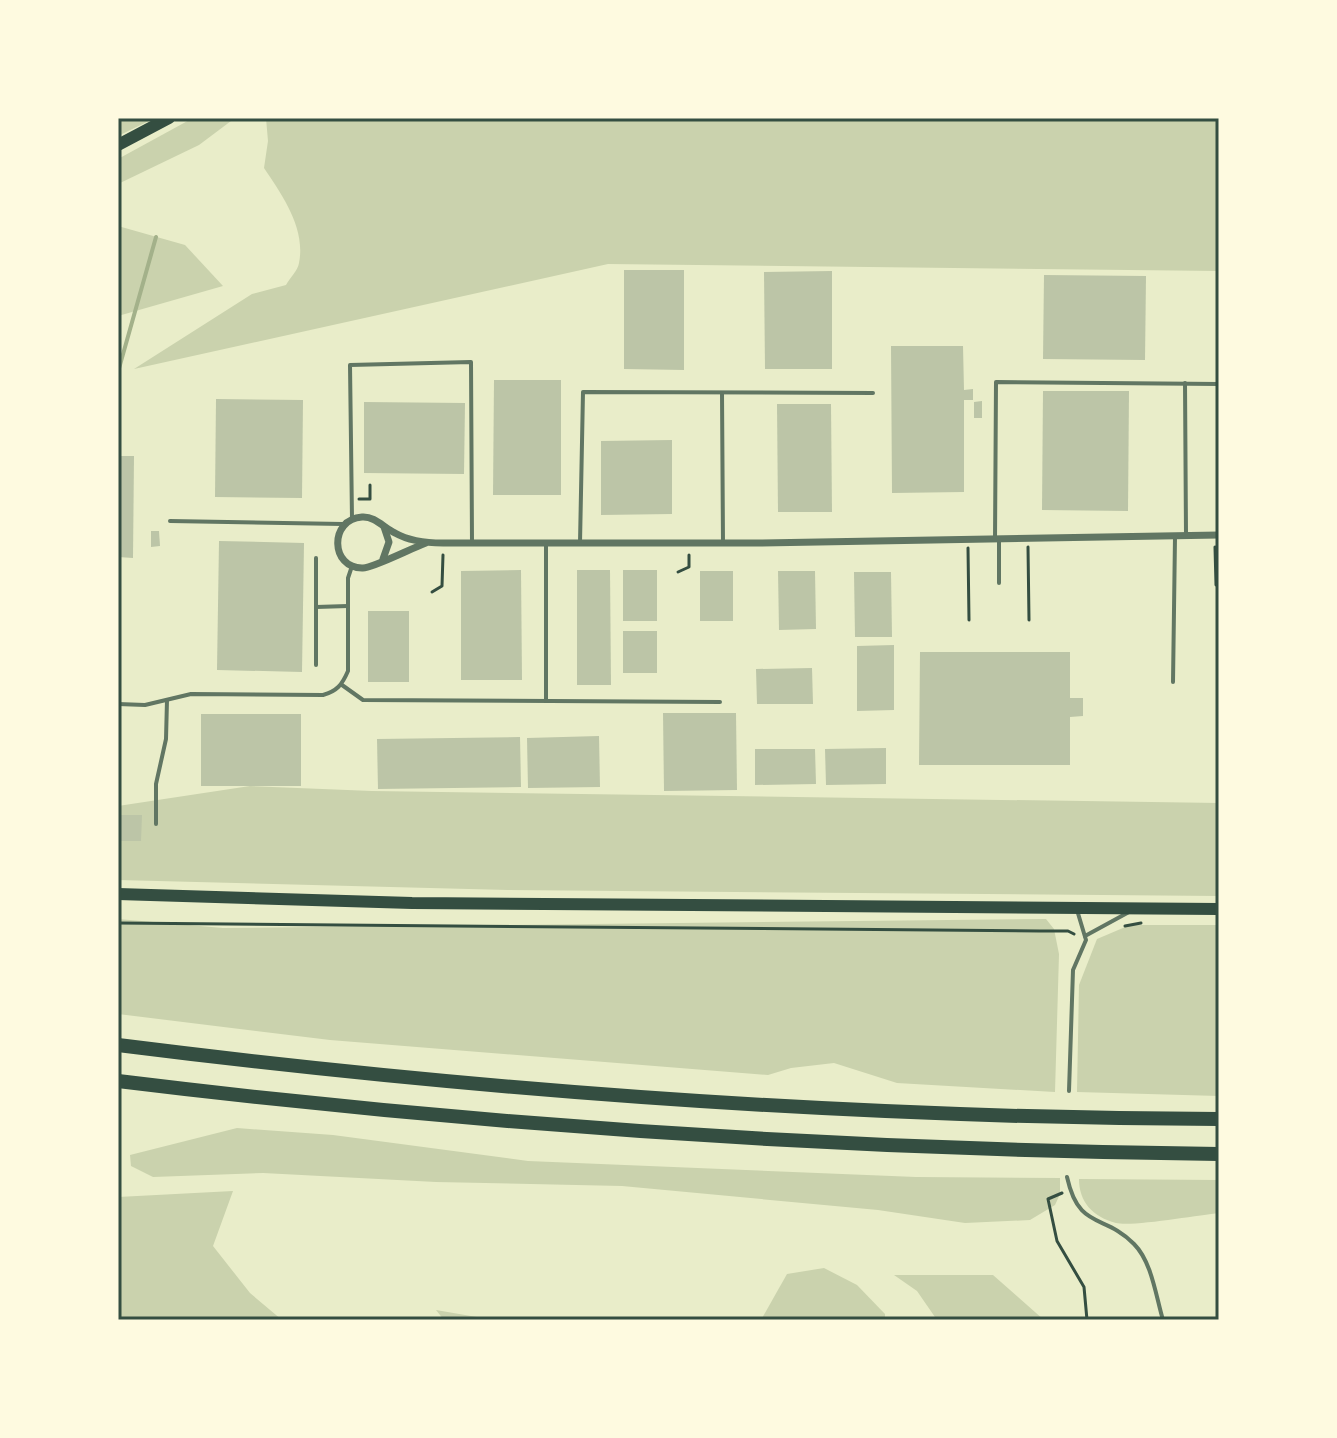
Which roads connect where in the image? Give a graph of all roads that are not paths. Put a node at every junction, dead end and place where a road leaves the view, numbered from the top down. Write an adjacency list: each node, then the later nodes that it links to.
1 (169, 118): 2 (main road)
2 (118, 145)
3 (1185, 383): 4 (lane); 11 (lane); 13 (lane)
4 (1219, 384)
5 (722, 393): 6 (lane); 17 (lane); 18 (lane)
6 (873, 393)
7 (170, 521): 8 (lane)
8 (349, 521): 9 (street); 15 (lane); 21 (street)
9 (384, 527): 14 (street); 20 (street)
10 (1217, 535): 11 (street)
11 (1186, 536): 12 (street)
12 (1175, 537): 13 (street); 26 (lane)
13 (997, 540): 18 (street); 22 (lane)
14 (426, 543): 15 (street); 20 (street)
15 (472, 543): 16 (street)
16 (546, 543): 17 (street); 29 (lane)
17 (580, 543): 18 (street)
18 (723, 543)
19 (316, 558): 24 (lane)
20 (378, 564): 21 (street)
21 (352, 566): 23 (lane)
22 (999, 583)
23 (348, 606): 24 (lane); 27 (lane)
24 (316, 607): 25 (lane)
25 (316, 665)
26 (1173, 682)
27 (342, 685): 28 (lane); 29 (lane)
28 (167, 700): 31 (lane); 32 (lane)
29 (546, 701): 30 (lane)
30 (720, 702)
31 (118, 704)
32 (156, 824)
33 (118, 894): 34 (main road)
34 (1077, 908): 35 (main road); 37 (lane)
35 (1135, 909): 36 (main road); 37 (lane)
36 (1219, 909)
37 (1086, 938): 40 (lane)
38 (118, 1045): 41 (highway)
39 (118, 1081): 42 (highway)
40 (1069, 1091)
41 (1219, 1119)
42 (1219, 1154)
43 (1067, 1177): 44 (lane)
44 (1163, 1320)

